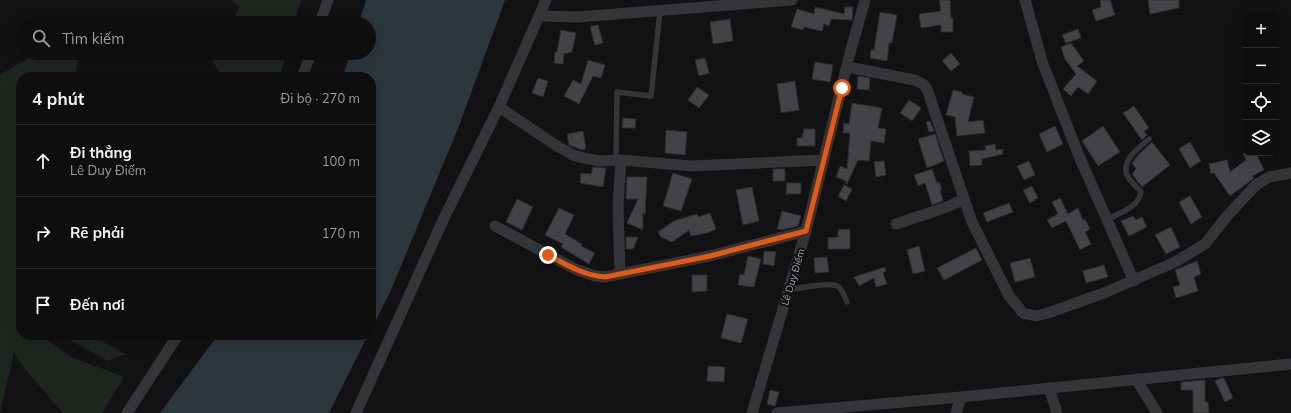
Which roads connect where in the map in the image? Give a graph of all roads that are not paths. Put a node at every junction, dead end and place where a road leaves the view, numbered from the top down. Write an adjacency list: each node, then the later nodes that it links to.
1 (328, 0): 8 (street)
2 (546, 0): 9 (street)
3 (792, 0): 6 (street)
4 (865, 0): 11 (street, Lê Duy Điếm)
5 (1025, 0): 19 (street)
6 (703, 4): 7 (street)
7 (660, 11): 9 (street); 15 (lane)
8 (322, 16)
9 (539, 16): 13 (street)
10 (308, 60): 12 (street)
11 (848, 67): 16 (street, Lê Duy Điếm); 18 (street)
12 (304, 72)
13 (499, 108): 15 (street); 33 (street)
14 (1149, 139): 19 (lane)
15 (618, 160): 16 (street); 23 (street)
16 (824, 160): 22 (street, Lê Duy Điếm)
17 (1291, 173): 24 (street)
18 (964, 199): 20 (street); 24 (street)
19 (1107, 220): 24 (street)
20 (896, 224)
21 (495, 226): 23 (street)
22 (806, 231): 23 (street); 25 (street, Lê Duy Điếm)
23 (620, 274)
24 (1134, 281)
25 (789, 290): 26 (lane); 34 (street, Lê Duy Điếm)
26 (847, 302)
27 (175, 340): 32 (street)
28 (1291, 364): 29 (street)
29 (1136, 379): 30 (street); 38 (street)
30 (1049, 388): 31 (street); 37 (street)
31 (961, 397): 35 (street); 36 (street)
32 (127, 413)
33 (356, 413)
34 (752, 413)
35 (777, 413)
36 (956, 413)
37 (1057, 413)
38 (1157, 413)

